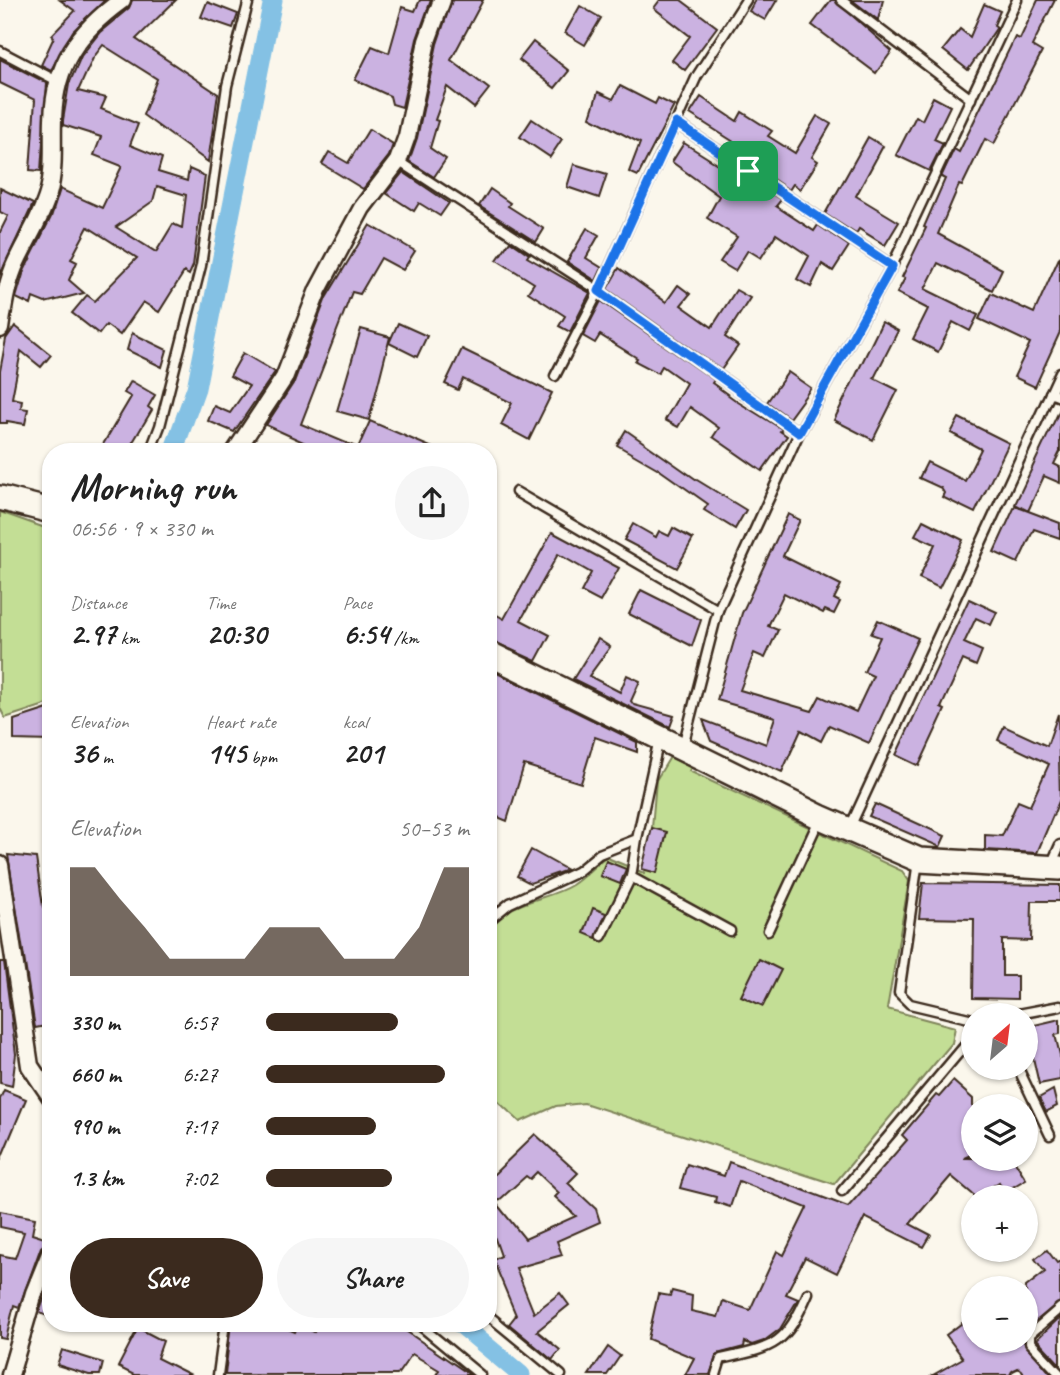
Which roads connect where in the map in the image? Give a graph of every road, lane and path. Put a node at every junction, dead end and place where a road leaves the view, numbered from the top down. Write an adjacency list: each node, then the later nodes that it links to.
1 (122, 0): 8 (street)
2 (249, 0): 20 (lane)
3 (442, 0): 11 (street)
4 (746, 0): 10 (lane)
5 (841, 0): 9 (lane)
6 (1017, 0): 9 (lane)
7 (0, 51): 8 (lane)
8 (59, 82): 14 (street)
9 (971, 99): 12 (lane)
10 (676, 123): 12 (lane); 13 (lane)
11 (398, 161): 13 (lane); 21 (street)
12 (892, 266): 19 (lane)
13 (599, 291): 16 (lane); 19 (lane)
14 (0, 329)
15 (1060, 372): 17 (lane)
16 (555, 376)
17 (1050, 393): 18 (lane); 30 (lane)
18 (1060, 397)
19 (799, 433): 25 (lane)
20 (153, 443)
21 (241, 443)
22 (516, 492): 25 (lane)
23 (0, 498): 24 (street)
24 (42, 509)
25 (718, 610): 28 (lane)
26 (497, 658): 27 (street)
27 (659, 739): 28 (street); 31 (lane)
28 (682, 750): 29 (street)
29 (820, 817): 30 (street); 38 (lane)
30 (848, 829): 33 (street)
31 (638, 839): 36 (lane); 37 (lane)
32 (1060, 845): 35 (lane)
33 (919, 860): 35 (street); 43 (lane)
34 (0, 865): 46 (street)
35 (1055, 868)
36 (631, 877): 39 (lane); 40 (lane)
37 (497, 914)
38 (768, 930)
39 (730, 931)
40 (602, 936)
41 (1060, 1006): 42 (lane)
42 (1038, 1010)
43 (961, 1016)
44 (961, 1050): 48 (lane)
45 (1024, 1080): 47 (lane)
46 (42, 1084)
47 (1050, 1135)
48 (842, 1191)
49 (42, 1273): 56 (street)
50 (808, 1293): 60 (lane)
51 (1060, 1308): 55 (lane)
52 (497, 1322): 59 (lane)
53 (224, 1332): 57 (lane)
54 (428, 1332): 58 (lane)
55 (1060, 1374)
56 (10, 1375)
57 (218, 1375)
58 (480, 1375)
59 (561, 1375)
60 (716, 1375)

